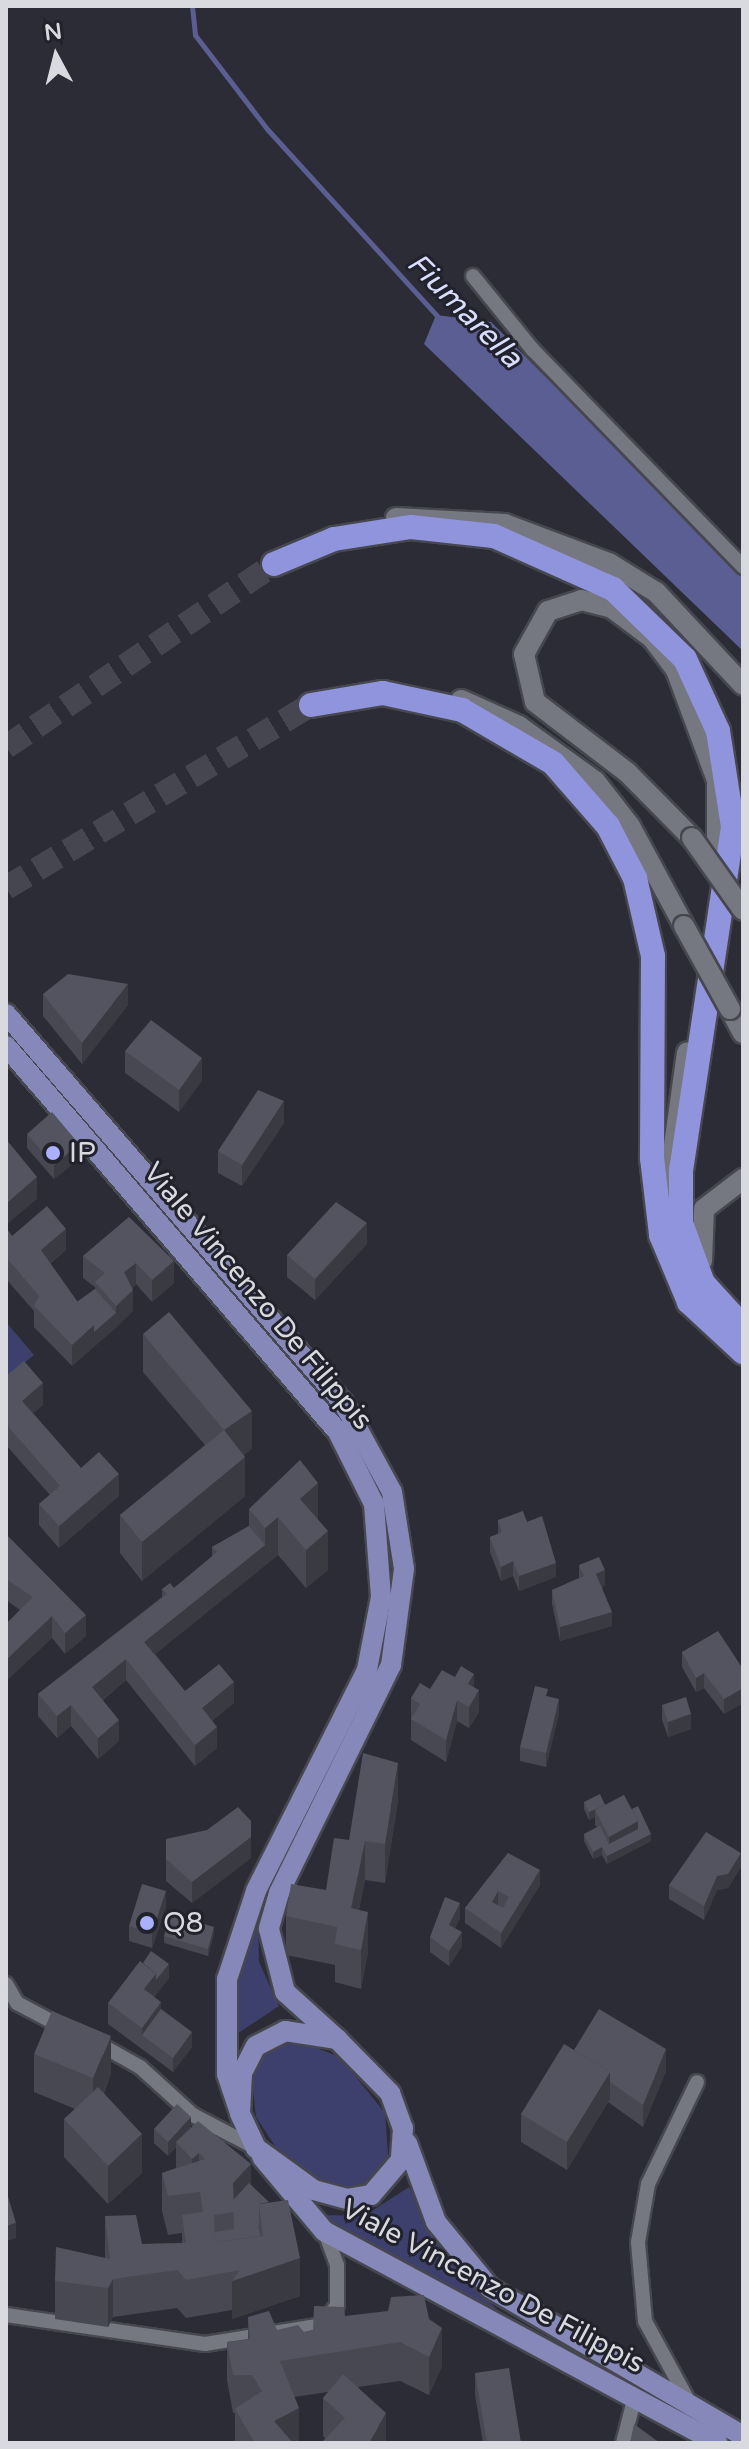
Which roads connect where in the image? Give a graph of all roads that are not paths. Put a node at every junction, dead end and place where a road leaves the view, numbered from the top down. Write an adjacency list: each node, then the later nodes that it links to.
1 (473, 276): 4 (street)
2 (334, 539): 3 (highway); 5 (main road); 13 (highway)
3 (274, 564)
4 (743, 567)
5 (743, 685)
6 (321, 702): 9 (main road, bridge); 14 (highway)
7 (743, 910): 14 (main road, bridge)
8 (6, 1014): 16 (main road, Viale Vincenzo De Filippis)
9 (743, 1033)
10 (6, 1046): 18 (main road, Viale Vincenzo De Filippis)
11 (743, 1179): 12 (main road)
12 (743, 1319)
13 (743, 1327)
14 (743, 1350)
15 (7, 1988): 20 (street)
16 (337, 2039): 18 (main road, Viale Vincenzo De Filippis); 19 (main road, Viale Vincenzo De Filippis)
17 (697, 2082): 26 (street)
18 (240, 2113): 20 (main road, Viale Vincenzo De Filippis)
19 (403, 2128): 20 (main road, Viale Vincenzo De Filippis); 26 (main road, Viale Vincenzo De Filippis)
20 (259, 2152): 21 (main road, Viale Vincenzo De Filippis)
21 (324, 2231): 24 (street); 25 (main road, Viale Vincenzo De Filippis)
22 (6, 2315): 24 (street)
23 (344, 2322): 24 (street)
24 (315, 2327)
25 (635, 2396): 28 (street); 29 (main road, Viale Vincenzo De Filippis)
26 (688, 2400): 27 (main road, Viale Vincenzo De Filippis)
27 (743, 2436)
28 (623, 2443)
29 (717, 2443)

